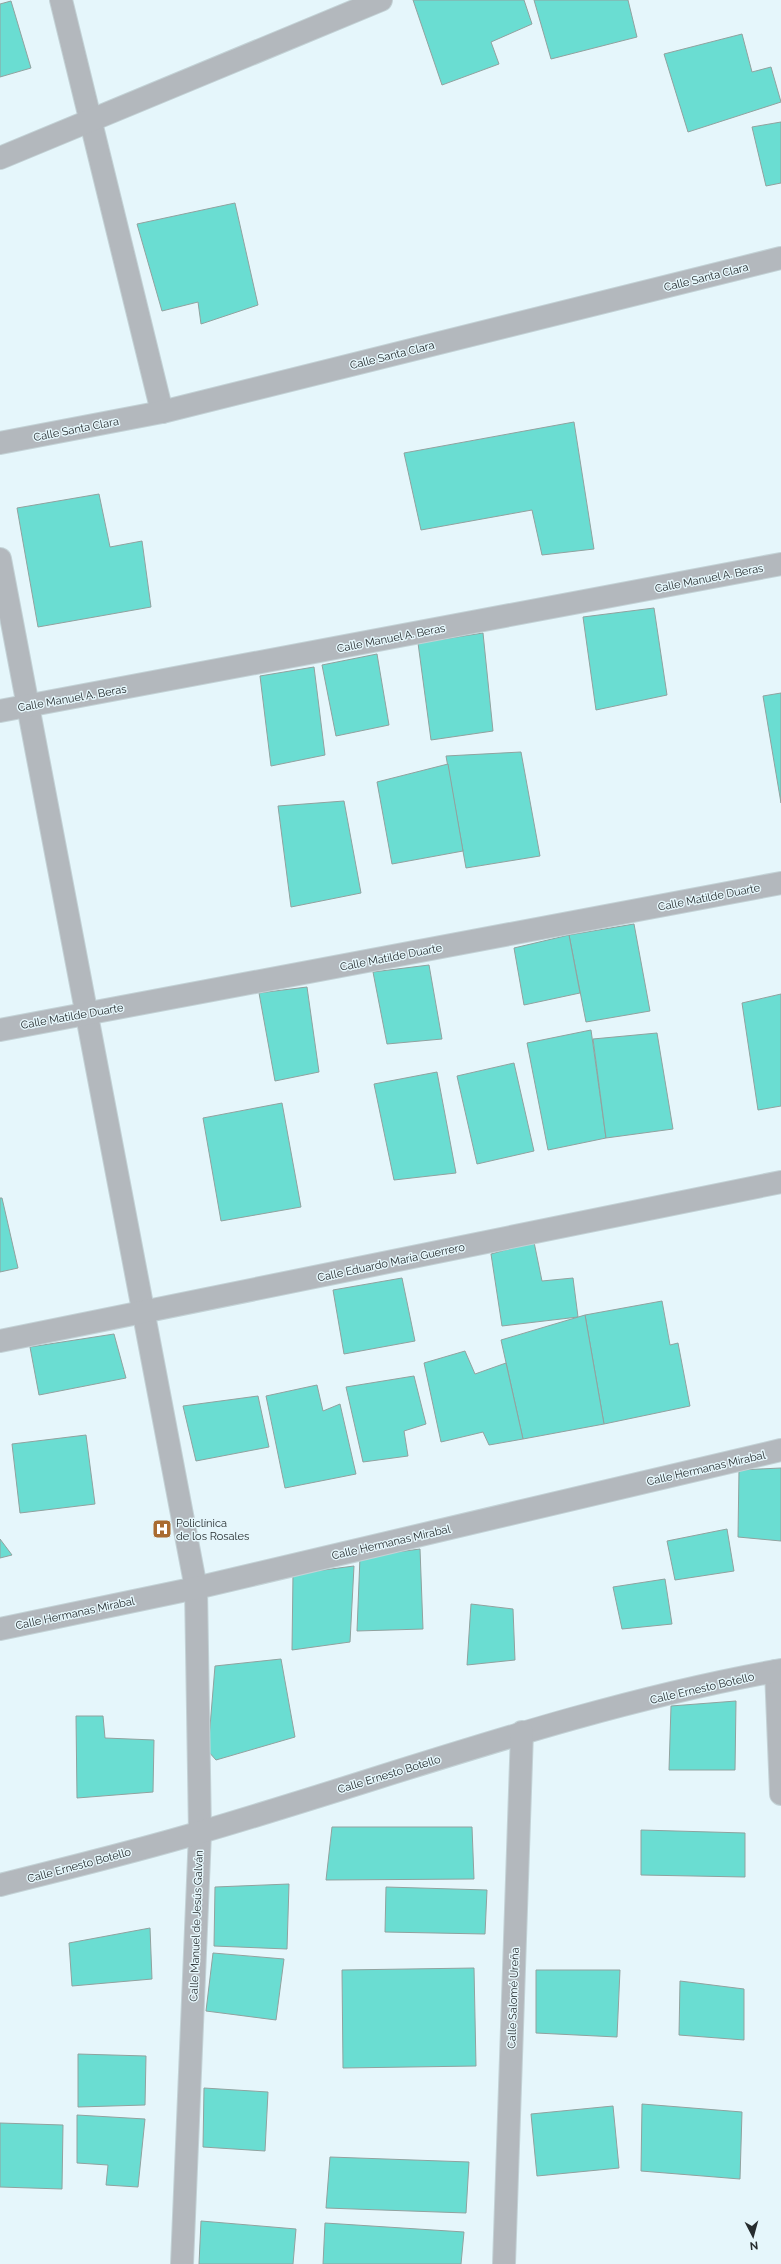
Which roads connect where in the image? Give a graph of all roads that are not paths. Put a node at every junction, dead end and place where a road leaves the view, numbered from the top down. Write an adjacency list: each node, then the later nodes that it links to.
1 (61, 0): 3 (street)
2 (381, 0): 3 (street)
3 (91, 119): 4 (street); 6 (street)
4 (0, 158)
5 (781, 258): 6 (street, Calle Santa Clara)
6 (162, 412): 7 (street, Calle Santa Clara)
7 (0, 443)
8 (0, 559): 10 (street, Calle Manuel de Jesús Galván)
9 (781, 564): 10 (street, Calle Manuel A. Beras)
10 (27, 707): 11 (street, Calle Manuel A. Beras); 13 (street, Calle Manuel de Jesús Galván)
11 (0, 711)
12 (781, 883): 13 (street, Calle Matilde Duarte)
13 (88, 1014): 14 (street, Calle Matilde Duarte); 16 (street, Calle Manuel de Jesús Galván)
14 (0, 1030)
15 (781, 1182): 16 (street, Calle Eduardo María Guerrero)
16 (145, 1312): 17 (street, Calle Eduardo María Guerrero); 19 (street, Calle Manuel de Jesús Galván)
17 (0, 1341)
18 (781, 1450): 19 (street, Calle Hermanas Mirabal)
19 (196, 1588): 20 (street, Calle Hermanas Mirabal); 24 (street, Calle Manuel de Jesús Galván)
20 (0, 1629)
21 (779, 1670): 22 (street, Calle Ernesto Botello); 23 (street)
22 (522, 1732): 24 (street, Calle Ernesto Botello); 27 (street, Calle Salomé Ureña)
23 (781, 1794)
24 (200, 1833): 25 (street, Calle Ernesto Botello); 26 (street, Calle Manuel de Jesús Galván)
25 (0, 1885)
26 (182, 2264)
27 (504, 2264)

